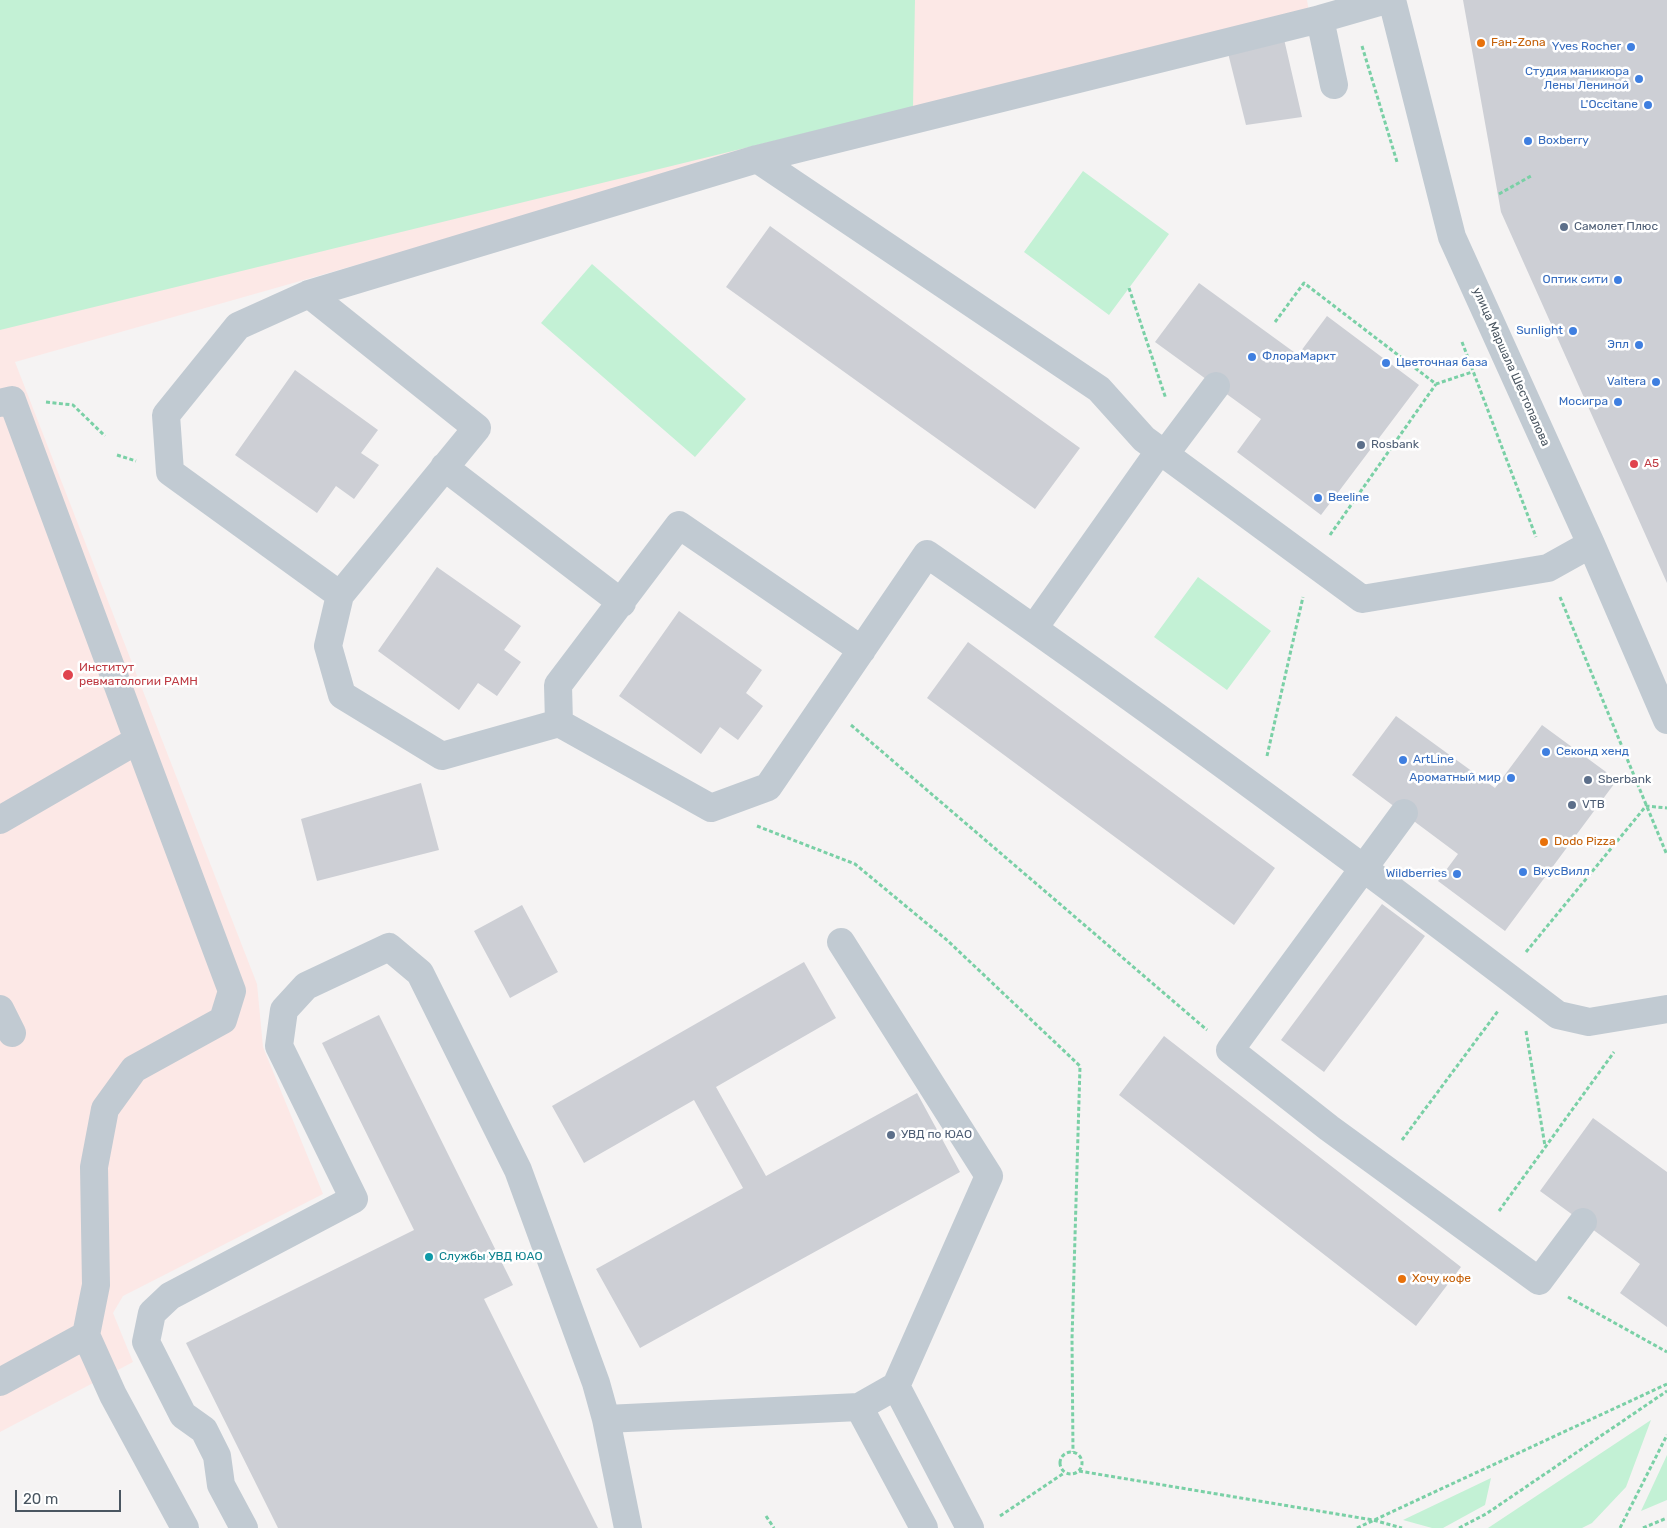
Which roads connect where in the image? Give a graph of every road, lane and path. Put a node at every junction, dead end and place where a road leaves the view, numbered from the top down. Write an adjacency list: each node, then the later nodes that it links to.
1 (1386, 0): 3 (street)
2 (1392, 0): 21 (street, улица Маршала Шестопалова)
3 (1351, 11): 4 (street); 7 (path)
4 (1320, 19): 5 (street); 6 (street)
5 (1334, 85)
6 (757, 159): 11 (street); 19 (street)
7 (1400, 168)
8 (1531, 176): 9 (path)
9 (1499, 194)
10 (1129, 288): 19 (path)
11 (309, 294): 20 (street); 24 (street)
12 (1275, 322): 15 (path)
13 (1459, 335): 14 (path)
14 (1472, 372): 15 (path); 23 (path)
15 (1436, 384): 22 (path)
16 (1216, 386): 19 (street)
17 (6, 401): 18 (path); 33 (street)
18 (105, 436)
19 (1168, 447): 22 (street); 26 (street)
20 (444, 467): 24 (street); 25 (street)
21 (1592, 544): 23 (street); 28 (street, улица Маршала Шестопалова)
22 (1311, 561): 23 (street); 34 (path)
23 (1548, 568): 35 (path)
24 (340, 595): 32 (street)
25 (622, 603): 27 (street); 32 (street)
26 (1034, 628): 27 (street); 34 (street)
27 (862, 650): 30 (street)
28 (1646, 673): 29 (street); 31 (street, улица Маршала Шестопалова)
29 (1667, 699)
30 (825, 703): 36 (street); 47 (path)
31 (1667, 720)
32 (559, 723): 36 (street)
33 (138, 740): 39 (street); 53 (street)
34 (1258, 792): 41 (street)
35 (1646, 806): 37 (path); 40 (path); 43 (path)
36 (711, 808): 62 (path)
37 (1667, 808)
38 (1404, 813): 41 (street)
39 (0, 820)
40 (1667, 854)
41 (1365, 868): 43 (street); 47 (street)
42 (841, 942): 57 (street)
43 (1512, 980): 45 (street); 48 (path); 49 (path)
44 (0, 1009): 46 (street)
45 (1654, 1011): 48 (path)
46 (12, 1033)
47 (1230, 1050): 49 (street)
48 (1545, 1147): 51 (path)
49 (1382, 1167): 51 (street)
50 (1582, 1222): 52 (street)
51 (1480, 1238): 52 (street)
52 (1539, 1281): 54 (path)
53 (86, 1335): 55 (street); 69 (street)
54 (1667, 1352)
55 (0, 1382)
56 (1667, 1384): 68 (path)
57 (896, 1386): 59 (street); 74 (street)
58 (1667, 1391): 77 (path)
59 (859, 1407): 60 (street); 73 (street)
60 (606, 1419): 70 (street); 71 (street)
61 (1667, 1434): 78 (path)
62 (1073, 1452): 63 (path); 64 (path)
63 (1079, 1471): 64 (path); 68 (path)
64 (1064, 1472): 66 (path)
65 (766, 1516): 72 (path)
66 (1000, 1516)
67 (1667, 1518): 79 (path)
68 (1374, 1520): 75 (path); 76 (path)
69 (185, 1528)
70 (244, 1528)
71 (628, 1528)
72 (774, 1528)
73 (924, 1528)
74 (970, 1528)
75 (1357, 1528)
76 (1402, 1528)
77 (1459, 1528)
78 (1620, 1528)
79 (1643, 1528)

